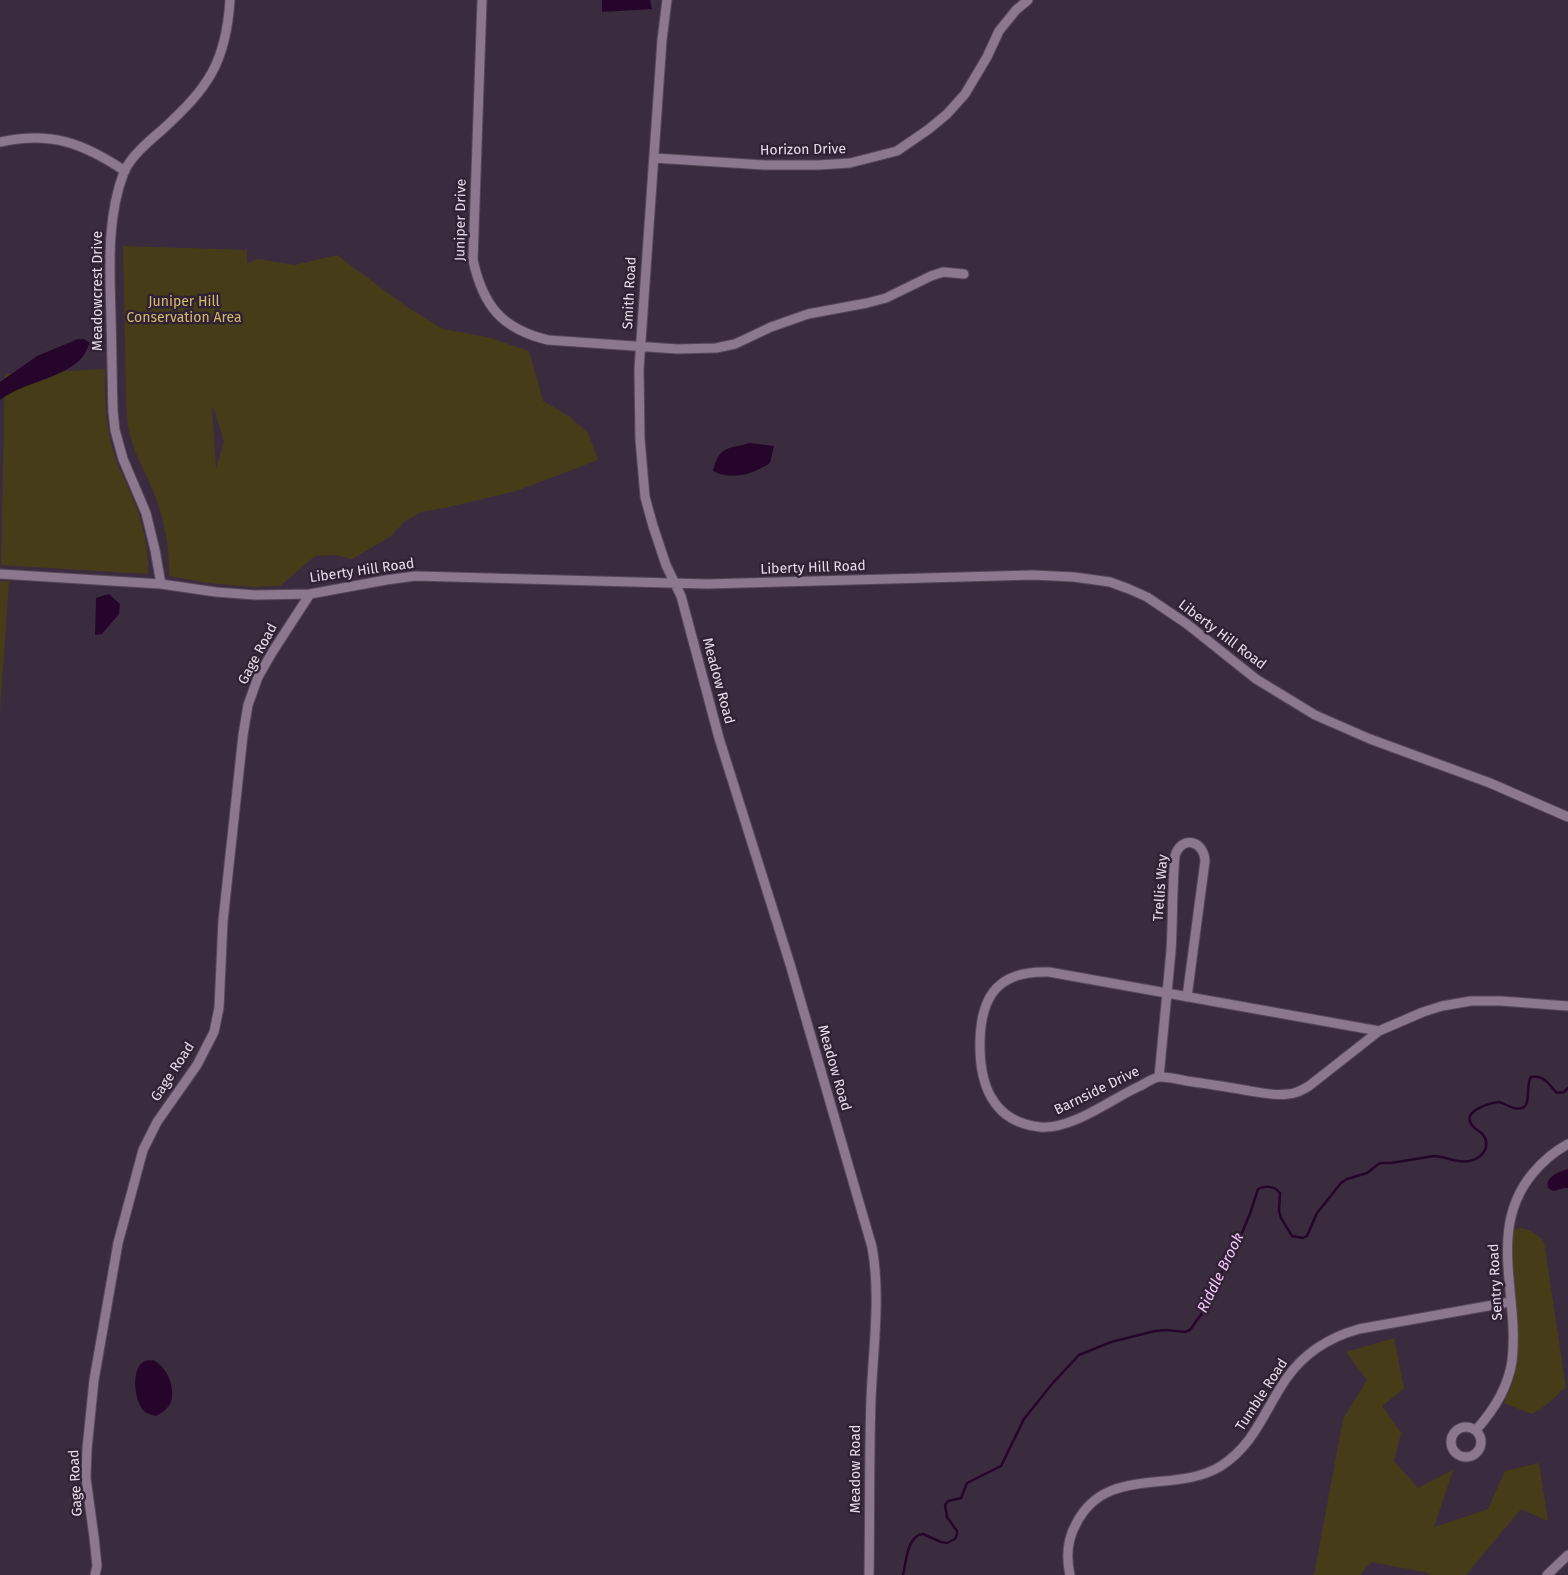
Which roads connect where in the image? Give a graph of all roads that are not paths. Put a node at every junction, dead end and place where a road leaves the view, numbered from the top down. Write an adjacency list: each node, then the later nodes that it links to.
1 (230, 0): 7 (street, Meadowcrest Drive)
2 (482, 0): 9 (street, Juniper Drive)
3 (668, 0): 6 (street, Smith Road)
4 (1028, 0): 6 (street, Horizon Drive)
5 (0, 142): 7 (street)
6 (654, 158): 9 (street, Smith Road)
7 (125, 171): 12 (street, Meadowcrest Drive)
8 (964, 274): 9 (street, Juniper Drive)
9 (640, 345): 11 (street, Smith Road)
10 (0, 574): 12 (street, Liberty Hill Road)
11 (676, 583): 13 (street, Liberty Hill Road); 14 (street, Liberty Hill Road); 25 (street, Meadow Road)
12 (161, 584): 13 (street, Liberty Hill Road)
13 (310, 594): 24 (street, Gage Road)
14 (1568, 817)
15 (1166, 994): 16 (street, Barnside Drive); 16 (street, Trellis Way); 19 (street, Trellis Way); 19 (street, Barnside Drive)
16 (1187, 997): 18 (street, Barnside Drive)
17 (1568, 1006): 18 (street, Barnside Drive)
18 (1378, 1031): 19 (street, Barnside Drive)
19 (1159, 1077)
20 (1568, 1144): 21 (street, Sentry Road)
21 (1510, 1302): 22 (street, Sentry Road); 26 (street, Tumble Road)
22 (1476, 1430)
23 (1568, 1555): 27 (street)
24 (95, 1575)
25 (869, 1575)
26 (1070, 1575)
27 (1547, 1575)

